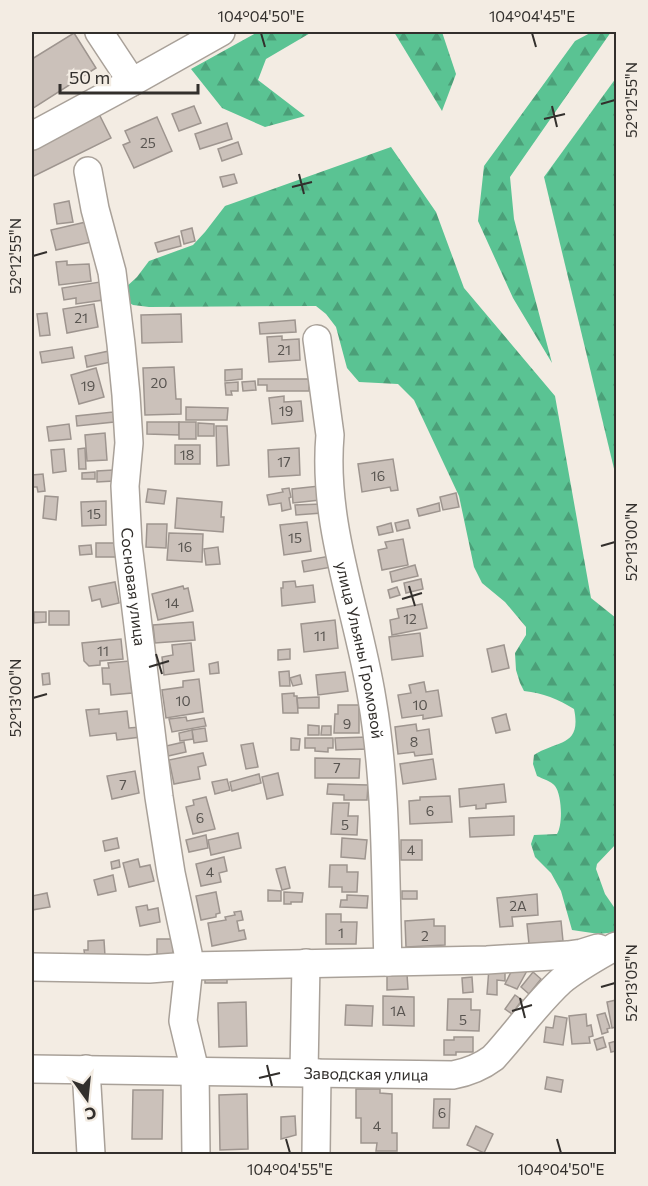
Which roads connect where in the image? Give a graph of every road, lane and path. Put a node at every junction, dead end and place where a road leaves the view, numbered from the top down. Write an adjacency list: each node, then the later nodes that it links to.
1 (99, 32): 3 (street)
2 (221, 32): 3 (street)
3 (132, 82): 4 (street)
4 (32, 136)
5 (88, 171): 10 (street, Сосновая улица)
6 (317, 339): 8 (street, улица Ульяны Громовой)
7 (616, 945): 8 (street); 15 (street, Заводская улица)
8 (388, 962): 9 (street)
9 (306, 963): 10 (street); 15 (street)
10 (189, 966): 11 (street); 14 (street, Сосновая улица)
11 (32, 967)
12 (32, 1069): 13 (street, Заводская улица)
13 (86, 1069): 14 (street, Заводская улица); 16 (street)
14 (182, 1071): 15 (street, Заводская улица); 17 (street, Сосновая улица)
15 (311, 1072): 18 (street)
16 (91, 1155)
17 (196, 1155)
18 (316, 1155)

